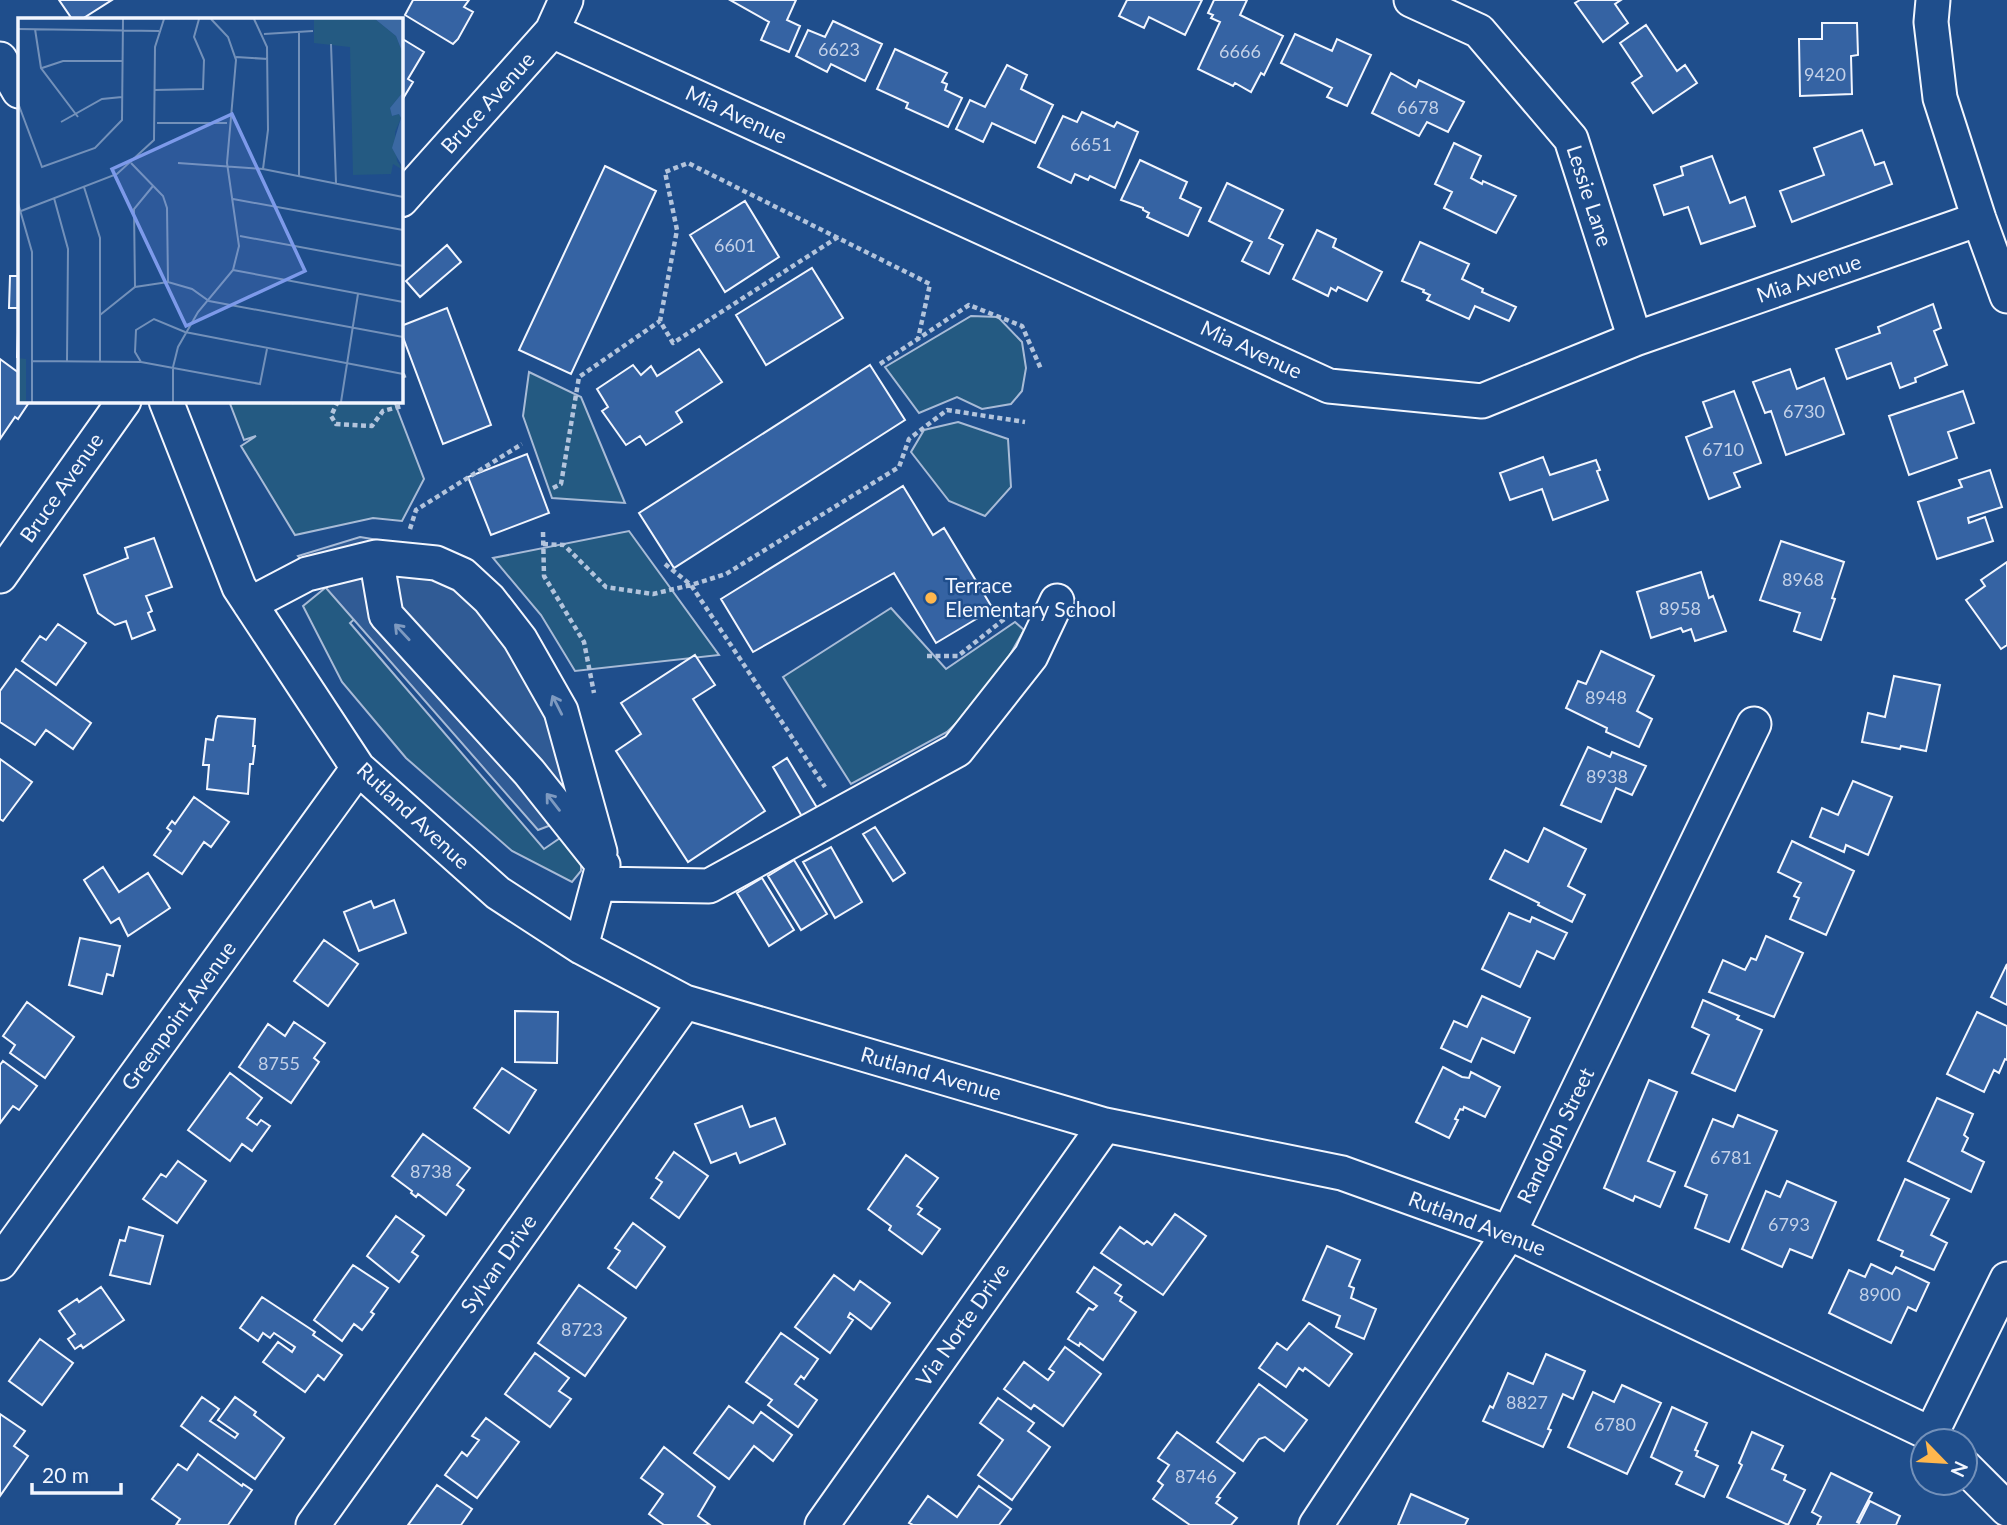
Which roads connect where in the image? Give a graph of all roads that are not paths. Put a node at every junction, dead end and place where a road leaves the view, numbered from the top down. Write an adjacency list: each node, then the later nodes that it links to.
1 (566, 0): 4 (street, Bruce Avenue)
2 (1411, 0): 10 (street, Lessie Lane)
3 (1933, 0): 8 (street)
4 (552, 32): 7 (street, Bruce Avenue); 10 (street, Mia Avenue)
5 (0, 59): 6 (street)
6 (18, 89)
7 (402, 199)
8 (1979, 219): 9 (street); 10 (street, Mia Avenue)
9 (2007, 296)
10 (1635, 339)
11 (123, 402): 14 (street, Bruce Avenue)
12 (166, 402): 16 (street, Rutland Avenue)
13 (388, 558): 16 (street); 19 (street, one-way to 13); 19 (street, one-way to 13)
14 (0, 576)
15 (1042, 601): 19 (street)
16 (250, 604): 18 (street, Rutland Avenue)
17 (1754, 724): 23 (street, Randolph Street)
18 (358, 768): 20 (street, Rutland Avenue); 24 (street, Greenpoint Avenue)
19 (601, 874): 20 (street)
20 (581, 947): 21 (street, Rutland Avenue)
21 (685, 1002): 22 (street, Rutland Avenue); 30 (street, Sylvan Drive)
22 (1105, 1125): 23 (street, Rutland Avenue); 31 (street, Via Norte Drive)
23 (1509, 1233): 26 (street, Rutland Avenue); 32 (street, Randolph Street)
24 (0, 1263)
25 (2007, 1279): 27 (street)
26 (1914, 1427)
27 (1940, 1427)
28 (1979, 1481): 29 (street)
29 (2007, 1508)
30 (313, 1525)
31 (821, 1525)
32 (1316, 1525)

